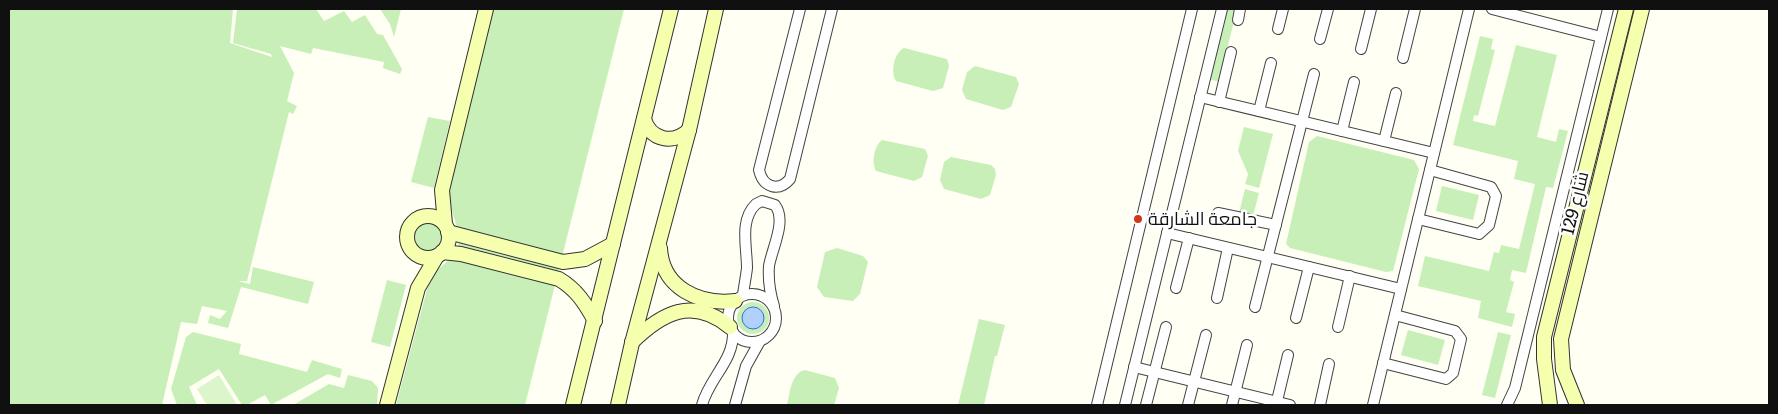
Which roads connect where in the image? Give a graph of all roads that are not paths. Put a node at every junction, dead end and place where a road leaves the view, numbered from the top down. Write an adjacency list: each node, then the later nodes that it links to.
1 (486, 9): 39 (street)
2 (671, 9): 32 (street)
3 (716, 9): 34 (street)
4 (800, 9): 5 (street)
5 (832, 9)
6 (1192, 9): 89 (street)
7 (1222, 9): 29 (street)
8 (1240, 9): 18 (street)
9 (1283, 9): 19 (street)
10 (1328, 9): 21 (street)
11 (1371, 9): 22 (street)
12 (1415, 9): 24 (street)
13 (1469, 9): 37 (street)
14 (1492, 9): 20 (street)
15 (1608, 9): 20 (street)
16 (1626, 9): 98 (street, شارع 129)
17 (1642, 9): 99 (street, شارع 129)
18 (1238, 20)
19 (1278, 29)
20 (1601, 36): 97 (street)
21 (1320, 39)
22 (1361, 49)
23 (1231, 52): 30 (street)
24 (1403, 58)
25 (1271, 63): 31 (street)
26 (1314, 74): 33 (street)
27 (1354, 82): 35 (street)
28 (1396, 93): 36 (street)
29 (1200, 97): 30 (street); 45 (street)
30 (1219, 102): 31 (street)
31 (1259, 111): 33 (street)
32 (644, 118): 34 (street); 48 (street)
33 (1302, 122): 35 (street); 43 (street)
34 (688, 130): 47 (street)
35 (1342, 131): 36 (street)
36 (1384, 141): 37 (street)
37 (1434, 153): 38 (street)
38 (1430, 170): 42 (street); 42 (street)
39 (442, 190): 41 (street); 44 (street)
40 (1218, 213): 43 (street)
41 (420, 217): 44 (street); 50 (street)
42 (1418, 219): 59 (street)
43 (1276, 224): 52 (street)
44 (447, 228): 51 (street); 53 (street)
45 (1167, 233): 46 (street); 79 (street)
46 (1189, 238): 49 (street); 58 (street)
47 (660, 240): 60 (street); 74 (street)
48 (613, 244): 53 (street); 68 (street)
49 (1228, 248): 52 (street); 62 (street)
50 (412, 250): 51 (street); 57 (street)
51 (440, 254): 55 (street); 57 (street)
52 (1268, 257): 54 (street); 64 (street)
53 (550, 260): 55 (street)
54 (1309, 267): 56 (street); 67 (street)
55 (546, 274): 68 (street)
56 (1350, 276): 59 (street); 70 (street)
57 (418, 288): 84 (street)
58 (1176, 288)
59 (1401, 288): 66 (street)
60 (691, 296): 61 (street); 65 (street)
61 (739, 298): 63 (street); 63 (street); 71 (street)
62 (1217, 298)
63 (774, 306): 73 (street)
64 (1255, 307)
65 (689, 310): 71 (street); 74 (street)
66 (1395, 315): 78 (street); 78 (street)
67 (1296, 318)
68 (595, 322): 85 (street)
69 (1166, 327): 80 (street)
70 (1338, 327)
71 (731, 330): 73 (street); 87 (street)
72 (1206, 335): 81 (street)
73 (760, 341): 88 (street)
74 (632, 343): 86 (street)
75 (1247, 345): 82 (street)
76 (1288, 355): 83 (street)
77 (1329, 364): 95 (street)
78 (1383, 364): 96 (street)
79 (1134, 367): 80 (street); 90 (street)
80 (1154, 372): 81 (street); 91 (street)
81 (1194, 382): 82 (street); 92 (street)
82 (1236, 392): 83 (street); 93 (street)
83 (1276, 404): 94 (street)
84 (387, 405)
85 (574, 405)
86 (618, 405)
87 (702, 405)
88 (735, 405)
89 (1097, 405)
90 (1125, 405)
91 (1146, 405)
92 (1188, 405)
93 (1232, 405)
94 (1290, 405)
95 (1320, 405)
96 (1373, 405)
97 (1507, 405)
98 (1550, 405)
99 (1577, 405)

